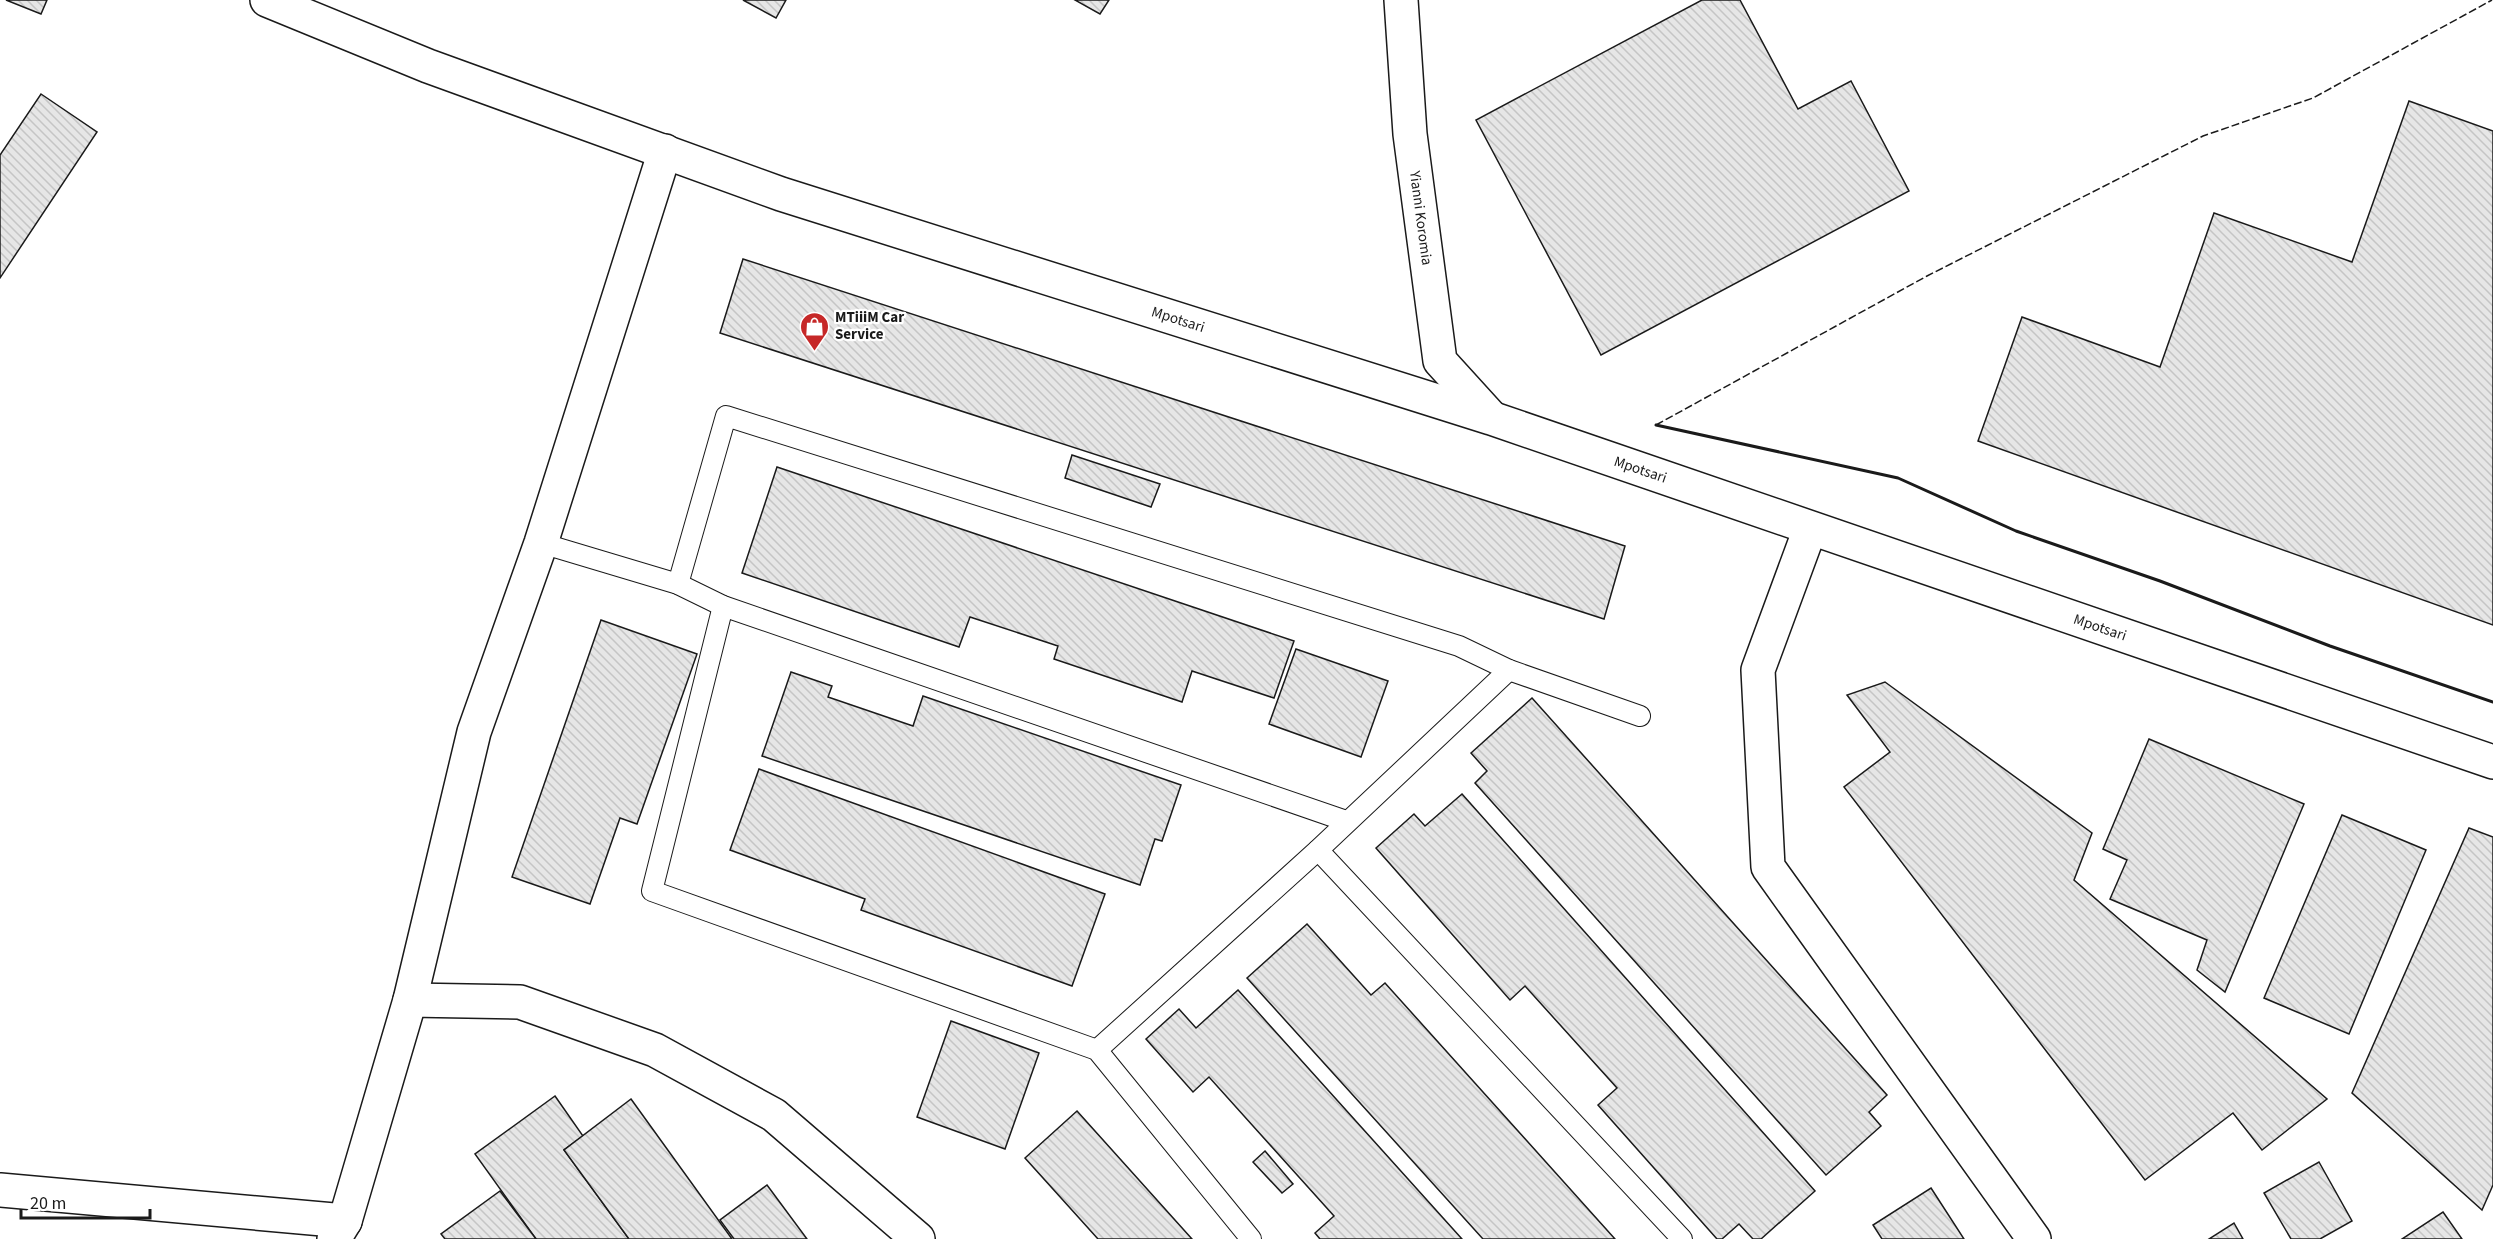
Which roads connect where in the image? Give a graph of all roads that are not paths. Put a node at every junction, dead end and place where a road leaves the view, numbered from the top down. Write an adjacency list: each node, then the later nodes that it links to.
1 (267, 0): 3 (street, Mpotsari)
2 (1401, 0): 4 (street, Yianni Koromia)
3 (665, 150): 4 (street, Mpotsari); 6 (street)
4 (1491, 418): 5 (street, Mpotsari)
5 (1810, 529): 11 (street, Mpotsari); 21 (street)
6 (541, 543): 7 (lane); 14 (street)
7 (678, 584): 8 (lane); 9 (lane)
8 (723, 606): 12 (lane); 15 (lane)
9 (1509, 670): 10 (lane); 12 (lane)
10 (1640, 716)
11 (2493, 762)
12 (1346, 821): 13 (lane)
13 (1318, 850): 15 (lane); 20 (lane)
14 (410, 1000): 17 (street); 18 (street)
15 (1097, 1050): 19 (lane)
16 (0, 1190): 17 (street)
17 (340, 1230)
18 (918, 1239)
19 (1251, 1239)
20 (1682, 1239)
21 (2034, 1239)

